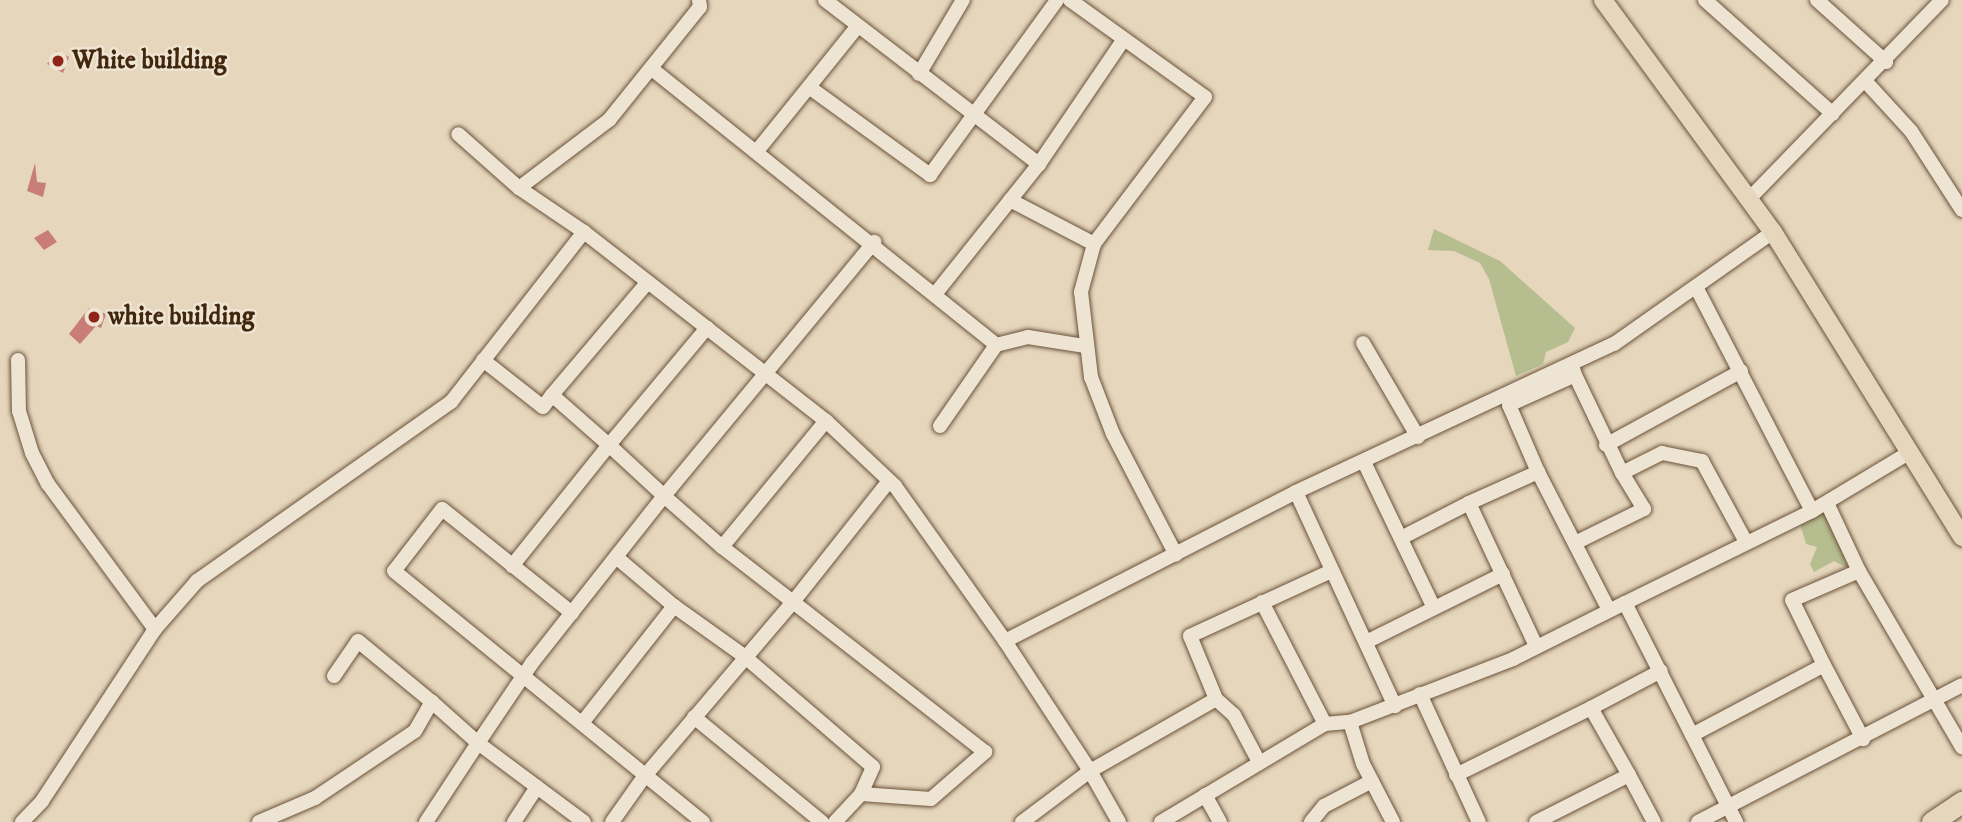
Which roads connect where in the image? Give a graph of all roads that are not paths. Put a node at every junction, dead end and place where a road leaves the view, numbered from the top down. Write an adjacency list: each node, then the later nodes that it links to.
1 (699, 0): 13 (street)
2 (825, 0): 10 (street)
3 (963, 0): 14 (street)
4 (1057, 0): 18 (street)
5 (1070, 0): 11 (street)
6 (1603, 0): 23 (main road)
7 (1705, 0): 17 (street)
8 (1817, 0): 12 (street)
9 (1938, 1): 12 (street)
10 (857, 27): 14 (street); 16 (street)
11 (1124, 39): 21 (street); 29 (street)
12 (1886, 62): 15 (street)
13 (652, 69): 20 (street); 22 (street)
14 (919, 74): 18 (street)
15 (1867, 83): 17 (street); 25 (street)
16 (809, 87): 18 (street); 20 (street)
17 (1833, 114): 23 (street)
18 (976, 116): 21 (street)
19 (458, 134): 22 (street)
20 (757, 150): 28 (street)
21 (1039, 164): 24 (street)
22 (519, 188): 26 (street)
23 (1749, 199): 27 (main road)
24 (1010, 200): 29 (street); 32 (street)
25 (1962, 210)
26 (584, 232): 30 (street); 38 (street)
27 (1773, 232): 31 (street); 48 (main road)
28 (874, 242): 32 (street); 41 (street)
29 (1094, 244): 36 (street)
30 (649, 282): 33 (street); 42 (street)
31 (1697, 289): 39 (street); 40 (street)
32 (936, 293): 35 (street)
33 (706, 328): 41 (street); 46 (street)
34 (1363, 343): 45 (street)
35 (996, 345): 36 (street); 44 (street)
36 (1086, 346): 63 (street)
37 (18, 360): 76 (street)
38 (483, 360): 42 (street); 76 (street)
39 (1574, 370): 45 (street); 47 (street); 50 (street)
40 (1741, 371): 47 (street); 57 (street)
41 (766, 374): 43 (street); 54 (street)
42 (552, 395): 46 (street)
43 (827, 421): 52 (street); 62 (street)
44 (940, 426)
45 (1418, 437): 49 (street)
46 (609, 445): 54 (street); 65 (street)
47 (1606, 445): 51 (street)
48 (1910, 452): 56 (street); 58 (main road)
49 (1364, 462): 53 (street); 59 (street)
50 (1538, 472): 55 (street); 61 (street)
51 (1622, 473): 60 (street); 61 (street)
52 (888, 481): 69 (street); 77 (street)
53 (1296, 492): 63 (street); 66 (street)
54 (664, 496): 62 (street); 64 (street)
55 (1468, 503): 59 (street); 68 (street)
56 (1827, 503): 57 (street); 67 (street)
57 (1812, 511): 60 (street)
58 (1962, 537)
59 (1401, 538): 73 (street)
60 (1746, 542): 71 (street)
61 (1575, 543): 74 (street)
62 (722, 547): 69 (street)
63 (1176, 555): 77 (street)
64 (616, 557): 72 (street); 75 (street)
65 (512, 566): 75 (street); 83 (street)
66 (1331, 571): 70 (street); 78 (street)
67 (1859, 571): 81 (street); 87 (street)
68 (1503, 574): 73 (street); 79 (street)
69 (793, 602): 80 (street); 107 (street)
70 (1262, 602): 88 (street); 95 (street)
71 (1625, 603): 74 (street); 82 (street)
72 (674, 606): 80 (street); 94 (street)
73 (1433, 606): 78 (street)
74 (1609, 610): 79 (street)
75 (572, 613): 83 (street)
76 (155, 629): 111 (street)
77 (1005, 641): 101 (street)
78 (1366, 642): 90 (street)
79 (1536, 646): 86 (street)
80 (744, 656): 92 (street); 107 (street)
81 (1824, 665): 96 (street); 97 (street)
82 (1661, 671): 91 (street); 96 (street)
83 (525, 674): 94 (street); 98 (street)
84 (334, 676): 89 (street)
85 (1962, 685): 87 (street)
86 (1420, 694): 90 (street); 102 (street)
87 (1934, 698): 97 (street); 99 (street)
88 (1216, 699): 100 (street); 101 (street)
89 (432, 702): 98 (street); 112 (street)
90 (1395, 706): 93 (street)
91 (1591, 708): 102 (street); 103 (street)
92 (694, 717): 104 (street); 118 (street)
93 (1350, 722): 95 (street); 105 (street)
94 (582, 723): 104 (street)
95 (1325, 724): 100 (street)
96 (1692, 735): 110 (street)
97 (1863, 739): 110 (street)
98 (478, 743): 106 (street); 113 (street)
99 (1962, 747)
100 (1259, 762): 108 (street)
101 (1090, 771): 120 (street); 121 (street)
102 (1457, 775): 126 (street)
103 (1629, 775): 127 (street); 128 (street)
104 (644, 777): 116 (street); 117 (street)
105 (1372, 781): 124 (street); 125 (street)
106 (537, 787): 114 (street); 115 (street)
107 (862, 794): 119 (street)
108 (1205, 795): 122 (street); 123 (street)
109 (1962, 802): 131 (highway)
110 (1728, 807): 129 (street); 130 (street)
111 (22, 822)
112 (259, 822)
113 (426, 822)
114 (514, 822)
115 (584, 822)
116 (612, 822)
117 (703, 822)
118 (822, 822)
119 (835, 822)
120 (1022, 822)
121 (1119, 822)
122 (1161, 822)
123 (1220, 822)
124 (1311, 822)
125 (1393, 822)
126 (1479, 822)
127 (1536, 822)
128 (1654, 822)
129 (1698, 822)
130 (1737, 822)
131 (1932, 822)

